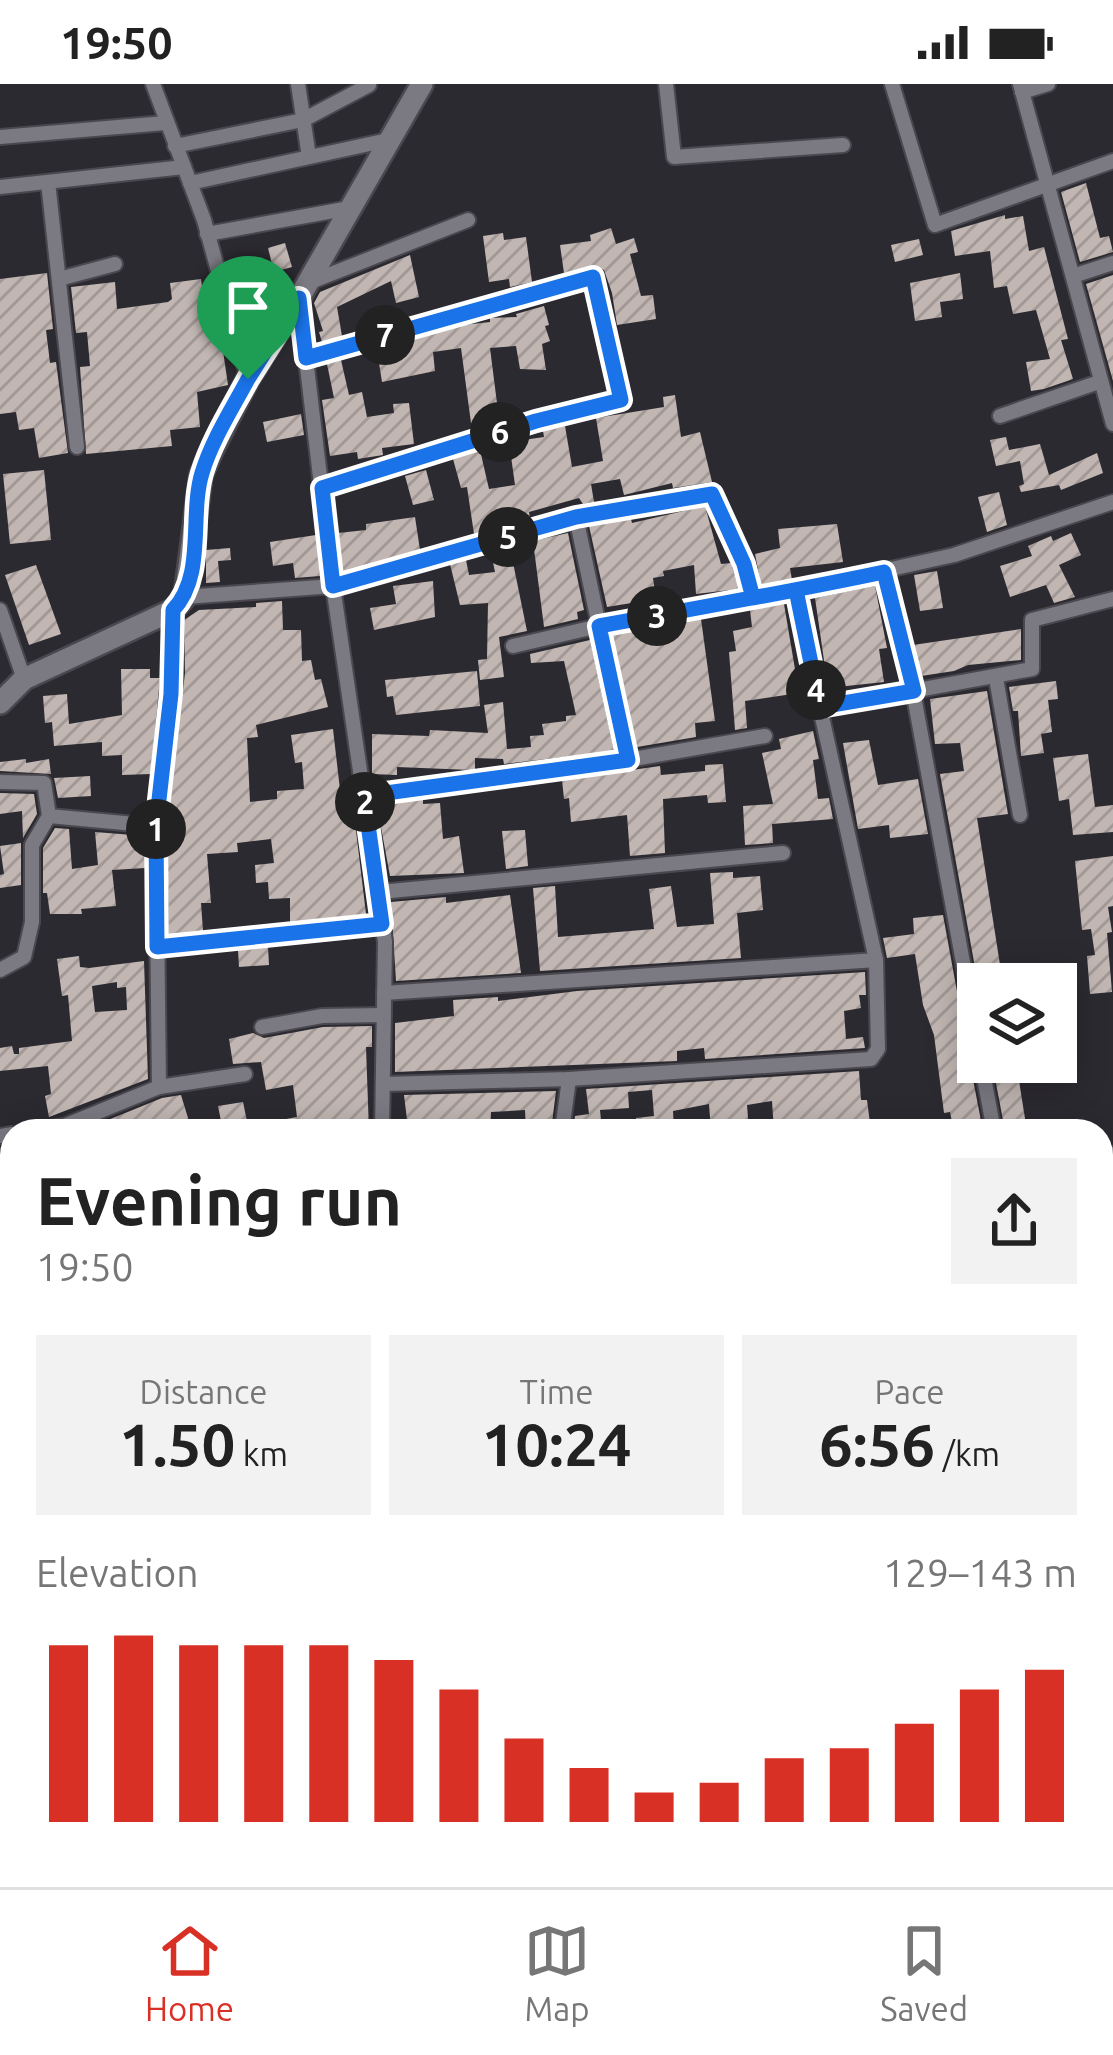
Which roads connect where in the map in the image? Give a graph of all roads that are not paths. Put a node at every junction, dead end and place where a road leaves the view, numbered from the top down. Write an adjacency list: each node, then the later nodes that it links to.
1 (153, 84): 10 (street)
2 (298, 84): 9 (street)
3 (422, 84): 12 (main road)
4 (666, 84): 13 (street)
5 (892, 84): 20 (street)
6 (1048, 84): 8 (street)
7 (369, 85): 9 (street)
8 (1021, 88): 20 (street)
9 (303, 120): 14 (street); 15 (street)
10 (165, 123): 11 (street); 14 (street)
11 (0, 137)
12 (388, 140): 15 (street); 22 (main road)
13 (844, 145)
14 (175, 146): 17 (street)
15 (308, 157): 19 (street)
16 (1113, 161): 20 (street)
17 (184, 167): 18 (street); 19 (street)
18 (48, 182): 21 (street); 28 (street)
19 (190, 184): 24 (street)
20 (1046, 184): 27 (street)
21 (0, 187)
22 (350, 208): 24 (street); 29 (main road)
23 (468, 220): 29 (street)
24 (207, 234): 31 (street)
25 (1113, 263): 27 (street)
26 (116, 264): 28 (street)
27 (1073, 276): 32 (street)
28 (59, 279): 35 (street)
29 (303, 291): 30 (street); 31 (main road)
30 (306, 358): 36 (street); 36 (street)
31 (248, 379): 44 (main road)
32 (1099, 382): 33 (street); 34 (street)
33 (1000, 416)
34 (1113, 424)
35 (77, 446)
36 (322, 488): 40 (street)
37 (1113, 502): 39 (street)
38 (576, 517): 40 (street); 42 (street); 46 (street)
39 (884, 572): 41 (street); 50 (street)
40 (333, 586): 44 (street); 56 (street)
41 (796, 590): 42 (street); 52 (street)
42 (753, 598): 46 (street)
43 (1113, 599): 48 (street)
44 (179, 603): 49 (main road); 59 (street)
45 (0, 610): 49 (street)
46 (599, 626): 47 (street); 54 (street)
47 (513, 646)
48 (996, 678): 50 (street); 57 (street)
49 (24, 679): 51 (main road)
50 (914, 691): 52 (street); 65 (street)
51 (0, 704)
52 (820, 707): 64 (street)
53 (765, 736): 54 (street)
54 (628, 760): 56 (street)
55 (0, 782): 58 (street)
56 (364, 796): 61 (street)
57 (1020, 815)
58 (49, 816): 59 (street); 66 (street)
59 (156, 826): 63 (street)
60 (783, 853): 61 (street)
61 (380, 892): 62 (street)
62 (382, 924): 63 (street); 67 (street)
63 (157, 947): 74 (street)
64 (875, 960): 67 (street); 71 (street)
65 (963, 963)
66 (0, 970)
67 (384, 992): 68 (street)
68 (384, 1015): 69 (street); 73 (street)
69 (262, 1027)
70 (244, 1074): 74 (street)
71 (569, 1079): 73 (street); 77 (street)
72 (985, 1083): 78 (street)
73 (382, 1084): 76 (street)
74 (159, 1087): 75 (street)
75 (81, 1119)
76 (382, 1119)
77 (564, 1119)
78 (992, 1119)

